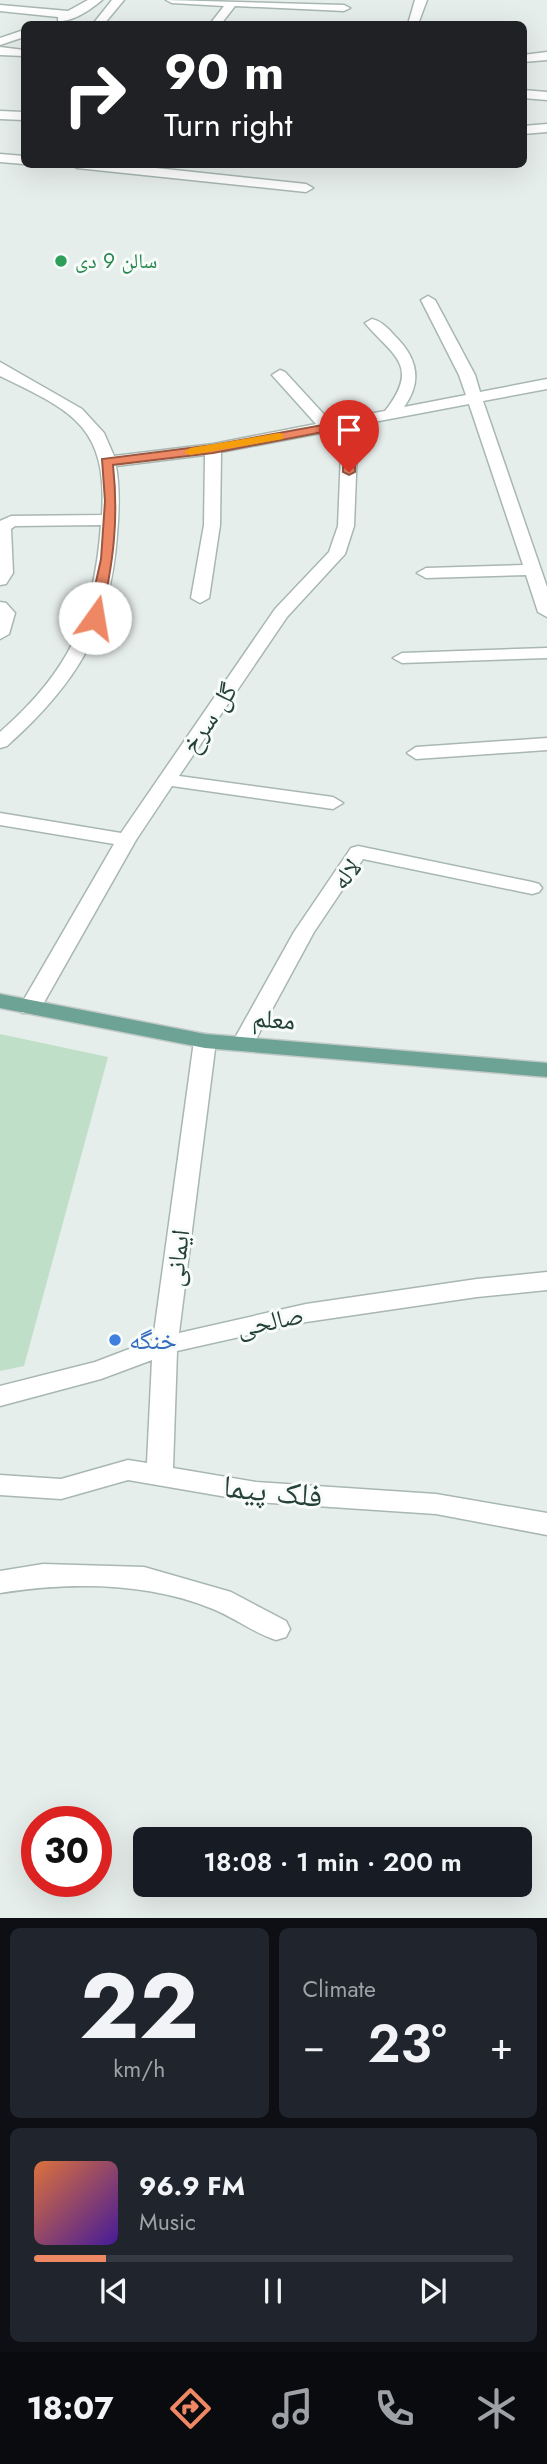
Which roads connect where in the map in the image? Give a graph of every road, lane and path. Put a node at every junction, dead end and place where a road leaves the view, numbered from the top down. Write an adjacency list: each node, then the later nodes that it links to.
1 (78, 0): 5 (street)
2 (118, 0): 11 (street)
3 (172, 0): 6 (street)
4 (421, 0): 14 (street)
5 (95, 1): 9 (street)
6 (232, 2): 7 (street); 12 (street)
7 (346, 4): 13 (street)
8 (0, 8): 9 (street)
9 (74, 15): 10 (street)
10 (56, 21)
11 (100, 21)
12 (217, 21)
13 (333, 21)
14 (414, 21)
15 (21, 34): 16 (street)
16 (0, 42)
17 (0, 51): 18 (street)
18 (21, 53)
19 (547, 56): 20 (street)
20 (527, 58)
21 (527, 94): 22 (street)
22 (547, 96)
23 (0, 115): 24 (street)
24 (21, 116)
25 (547, 129): 26 (street)
26 (527, 130)
27 (0, 158): 28 (street)
28 (21, 160)
29 (115, 168): 30 (street)
30 (306, 188)
31 (428, 300): 36 (street)
32 (372, 323): 37 (street)
33 (0, 366): 41 (street)
34 (280, 375): 39 (street)
35 (547, 384): 36 (street)
36 (475, 398): 37 (street); 43 (street)
37 (390, 415): 38 (street)
38 (350, 423): 39 (street); 55 (street, گل سرخ)
39 (327, 428): 40 (street)
40 (213, 449): 41 (street); 46 (street)
41 (107, 462): 42 (street)
42 (110, 520): 45 (street); 52 (street)
43 (532, 570): 44 (street); 48 (street)
44 (426, 573)
45 (0, 580)
46 (200, 598)
47 (3, 610): 49 (street)
48 (547, 612)
49 (0, 634)
50 (547, 653): 51 (street)
51 (402, 658)
52 (0, 742)
53 (547, 744): 54 (street)
54 (416, 753)
55 (167, 780): 56 (street); 58 (street, گل سرخ)
56 (333, 803)
57 (0, 819): 58 (street)
58 (125, 840): 61 (street, گل سرخ)
59 (532, 888): 63 (street, لاله)
60 (0, 1001): 61 (main road, معلم)
61 (30, 1008): 62 (main road, معلم)
62 (205, 1041): 63 (main road, معلم); 66 (street, ایمانی)
63 (242, 1045): 64 (main road, معلم)
64 (547, 1070)
65 (547, 1280): 66 (street, صالحی)
66 (165, 1345): 67 (street, صالحی); 68 (street, ایمانی)
67 (0, 1396)
68 (160, 1476): 69 (street, فلک پیما); 70 (street, فلک پیما)
69 (0, 1485)
70 (547, 1524)
71 (0, 1582): 72 (street)
72 (276, 1629)

